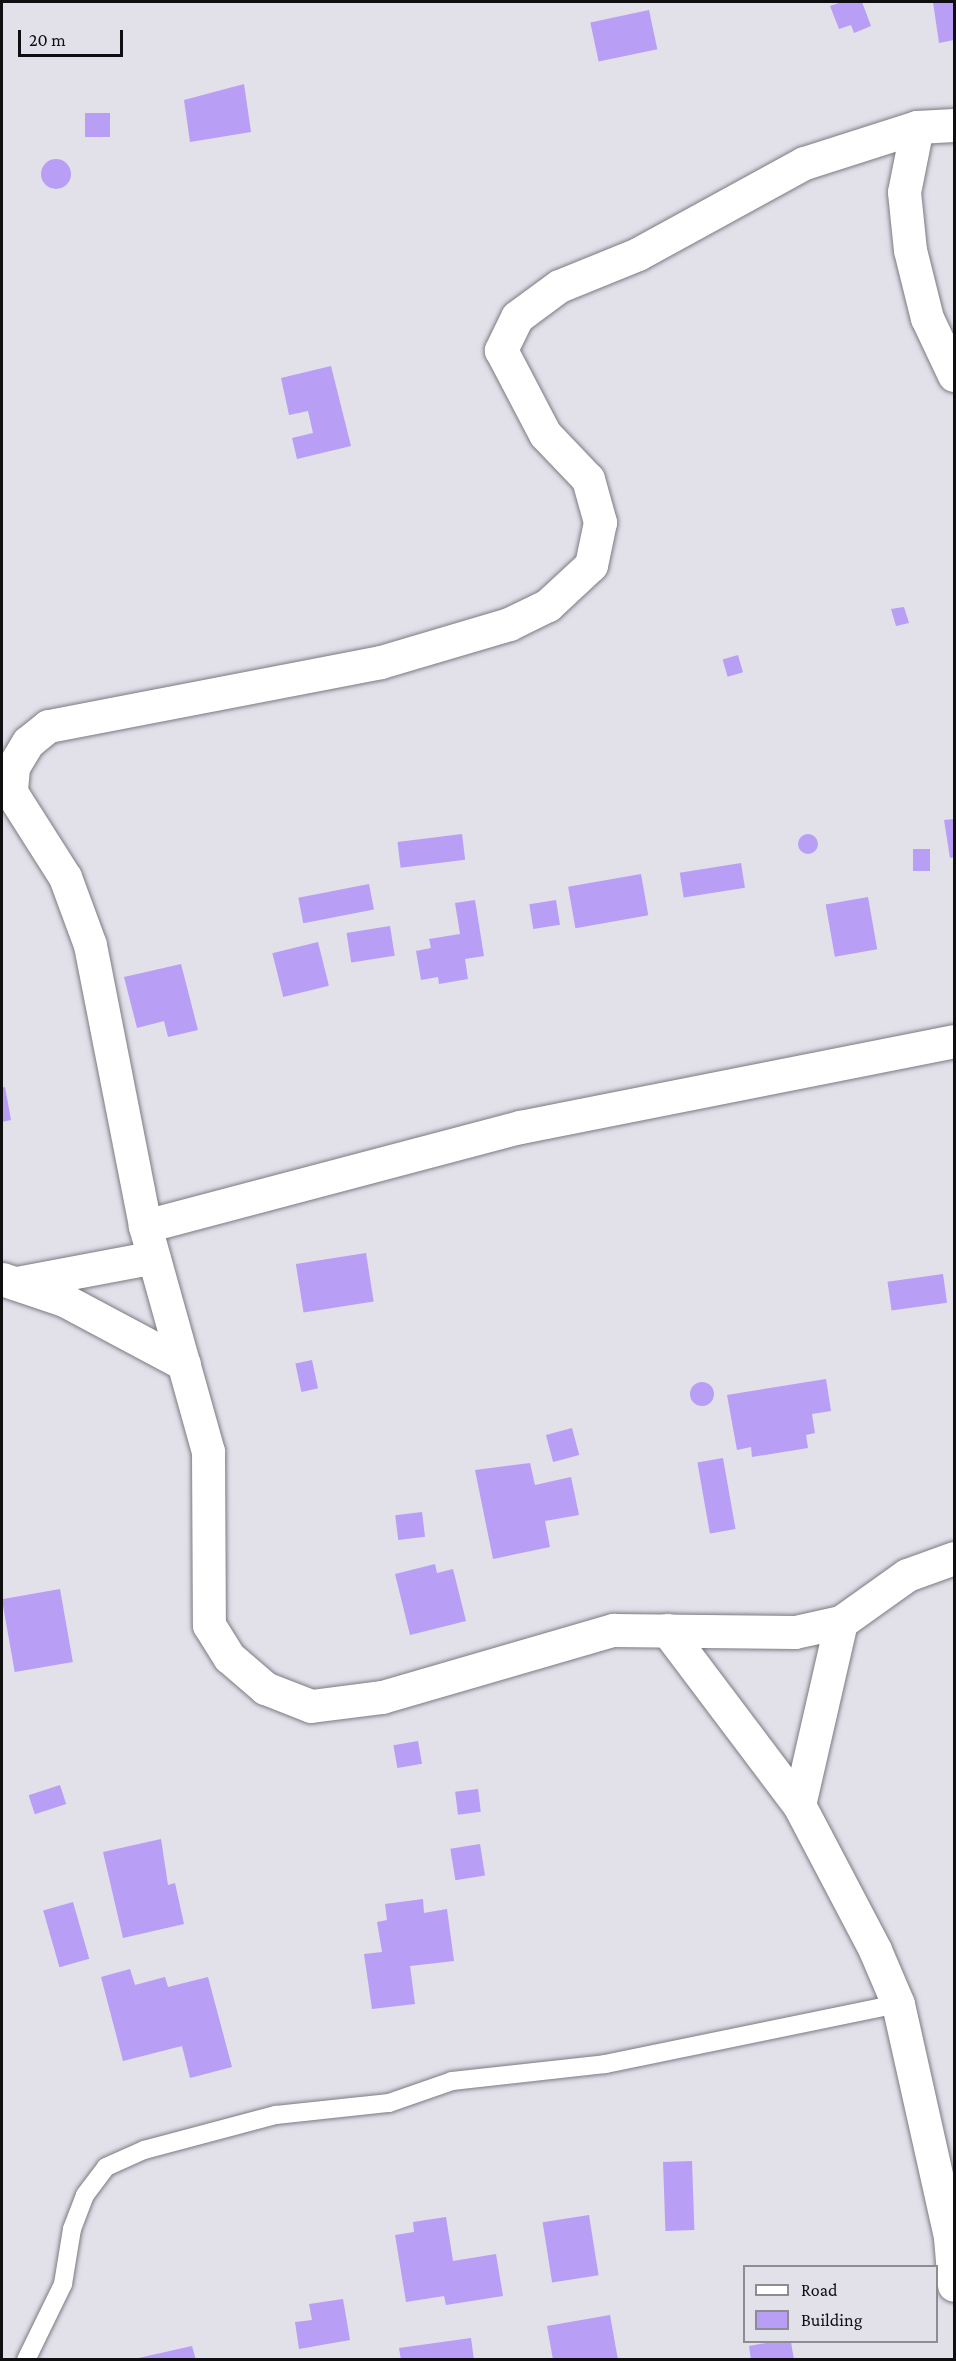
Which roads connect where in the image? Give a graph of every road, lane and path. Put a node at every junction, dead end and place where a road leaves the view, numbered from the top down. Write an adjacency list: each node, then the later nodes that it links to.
1 (954, 125): 2 (street)
2 (917, 127): 3 (street); 5 (street)
3 (954, 375)
4 (954, 1041): 5 (street)
5 (145, 1226): 6 (street)
6 (154, 1257): 7 (street); 8 (street)
7 (9, 1281): 8 (street)
8 (184, 1364): 11 (street)
9 (954, 1558): 10 (street)
10 (841, 1622): 11 (street); 12 (street)
11 (667, 1630): 12 (street)
12 (799, 1805): 13 (street)
13 (898, 2004): 14 (street); 15 (lane)
14 (954, 2284)
15 (26, 2360)

